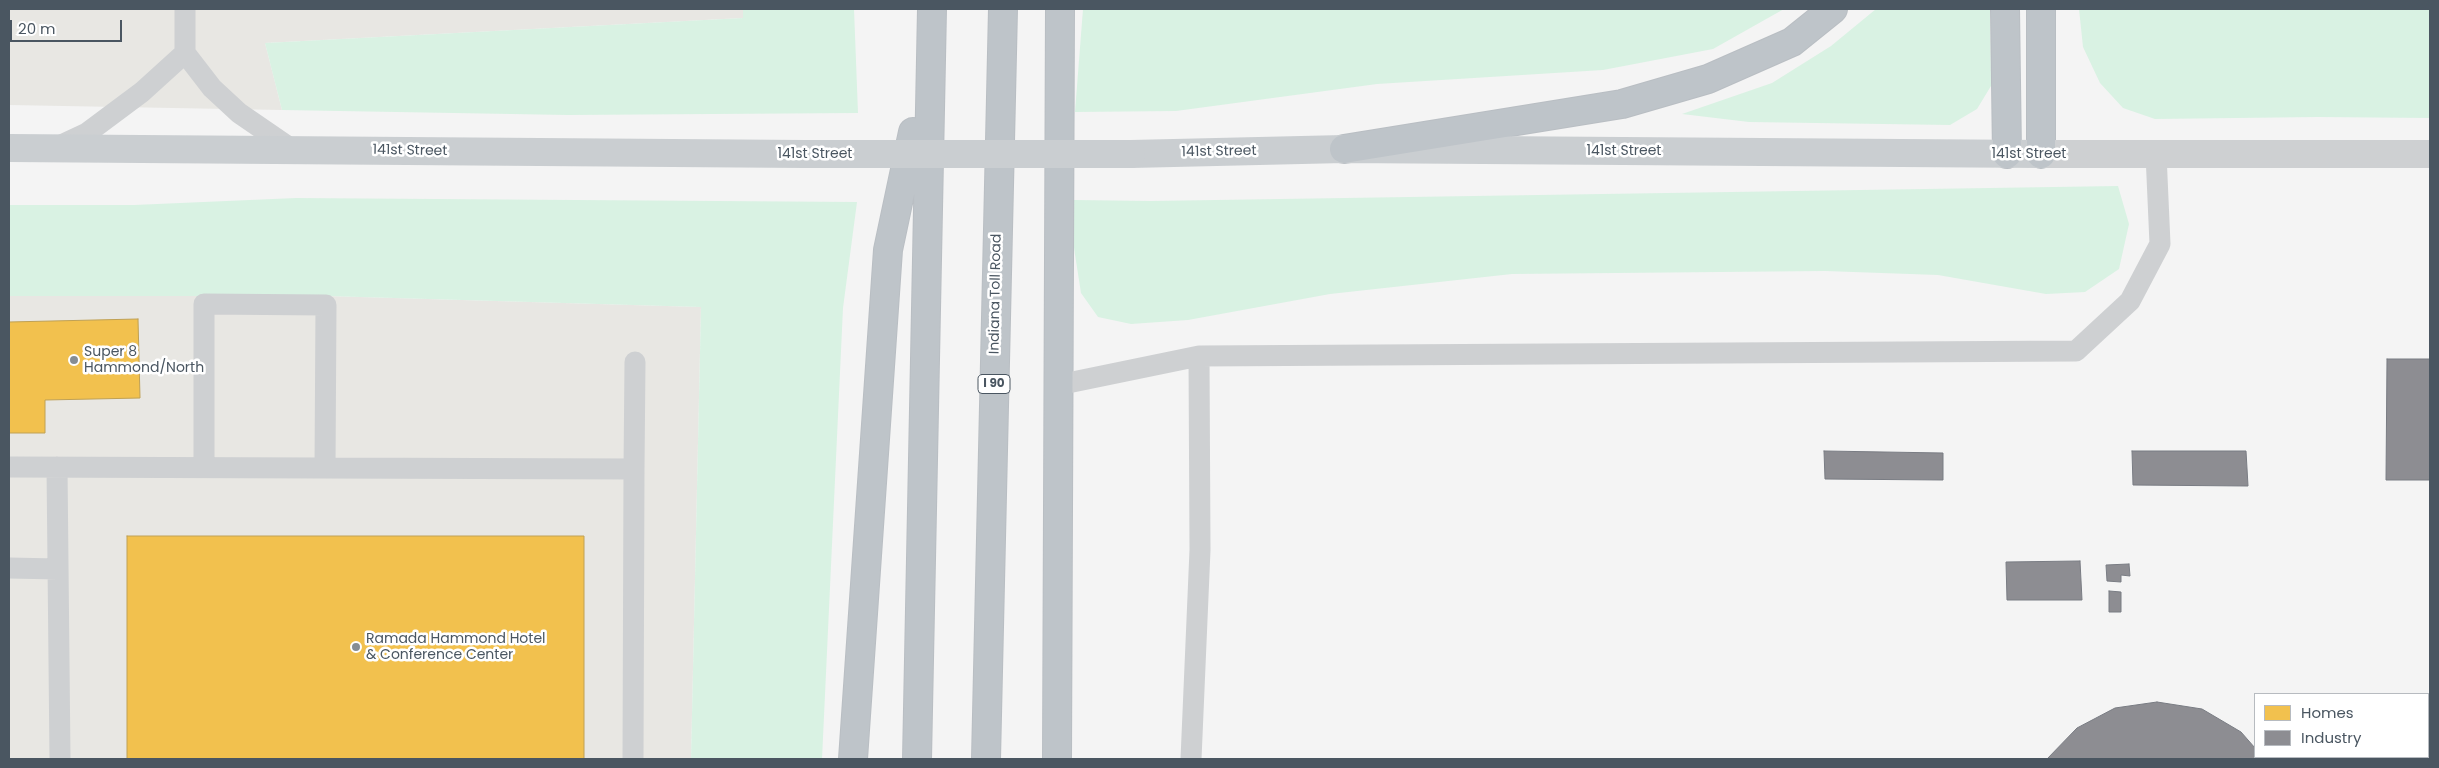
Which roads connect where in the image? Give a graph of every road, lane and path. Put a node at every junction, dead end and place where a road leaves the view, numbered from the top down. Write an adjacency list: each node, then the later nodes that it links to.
1 (185, 9): 9 (lane)
2 (932, 9): 8 (highway)
3 (1003, 9): 32 (highway, Indiana Toll Road / I 90)
4 (1060, 9): 20 (highway)
5 (1832, 9): 13 (highway)
6 (2005, 9): 14 (highway)
7 (2041, 9): 15 (highway)
8 (932, 43): 30 (highway); 31 (highway)
9 (184, 53): 11 (lane); 12 (lane)
10 (9, 148): 11 (main road, 141st Street)
11 (54, 148): 12 (main road, 141st Street)
12 (290, 148): 13 (main road, 141st Street, bridge)
13 (1344, 149): 14 (main road, 141st Street)
14 (2007, 154): 15 (main road, 141st Street)
15 (2042, 154): 16 (street, 141st Street)
16 (2156, 154): 17 (street, 141st Street); 18 (lane)
17 (2430, 154)
18 (1199, 356): 20 (lane); 34 (lane)
19 (635, 362): 25 (lane)
20 (1058, 384): 33 (highway)
21 (9, 467): 22 (lane)
22 (57, 467): 23 (lane); 27 (lane)
23 (204, 467): 24 (lane); 24 (lane)
24 (325, 468): 25 (lane)
25 (634, 469): 29 (lane)
26 (9, 568): 27 (lane)
27 (58, 569): 28 (lane)
28 (60, 759)
29 (632, 759)
30 (853, 759)
31 (917, 759)
32 (986, 759)
33 (1057, 759)
34 (1191, 759)

